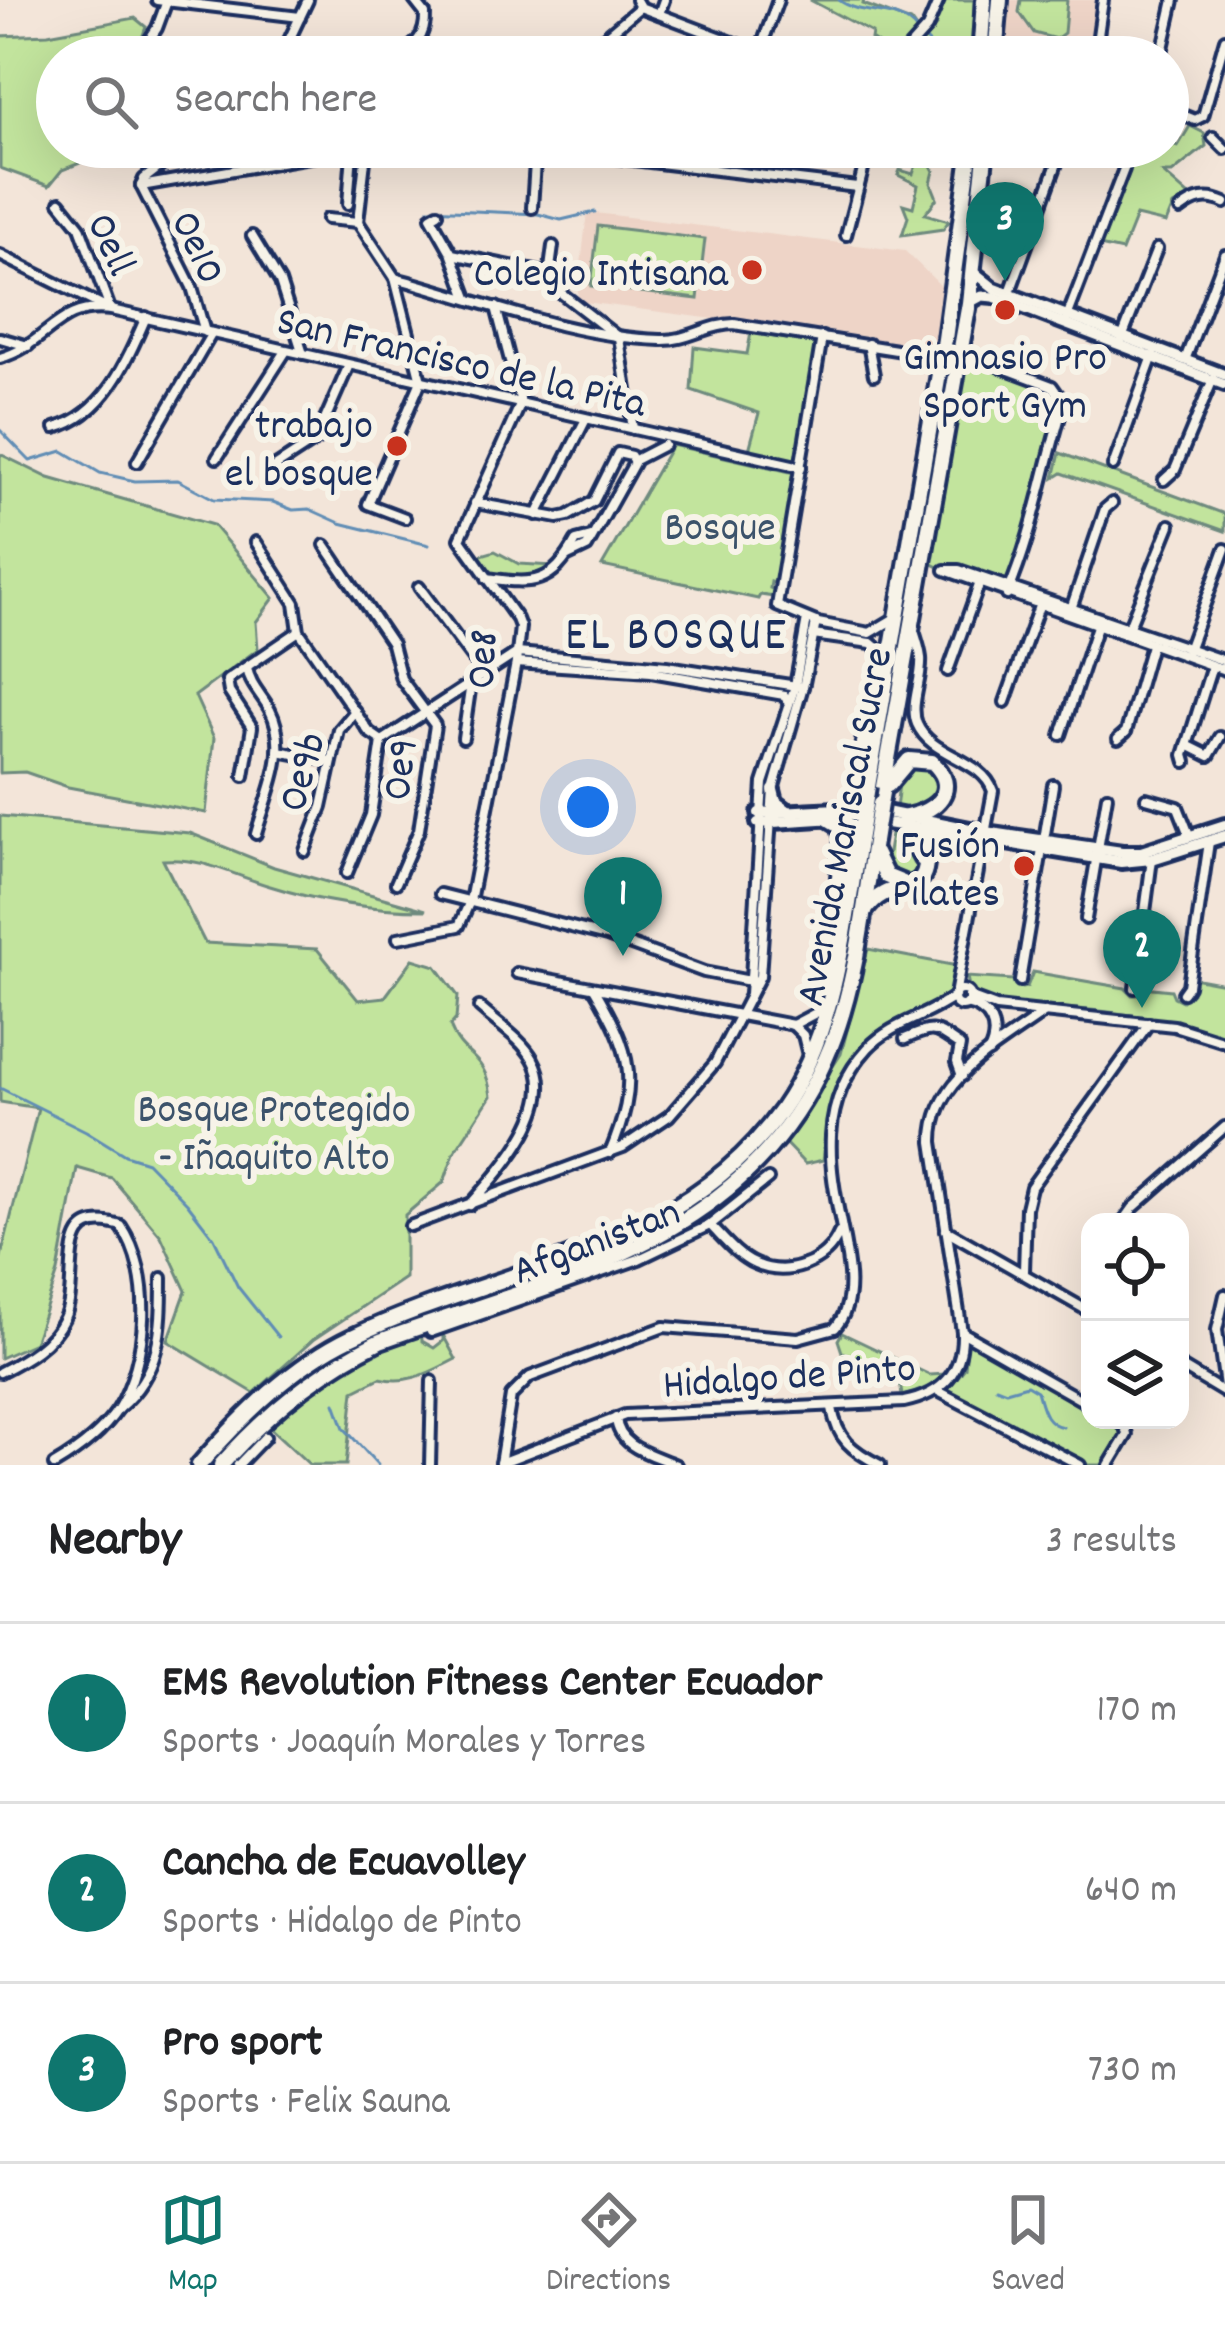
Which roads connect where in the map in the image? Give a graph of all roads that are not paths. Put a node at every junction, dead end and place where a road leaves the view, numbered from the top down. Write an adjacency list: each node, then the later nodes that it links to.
1 (157, 0): 11 (street)
2 (308, 0): 14 (street)
3 (414, 0): 17 (street)
4 (664, 0): 13 (street)
5 (778, 0): 20 (street)
6 (939, 0): 21 (street)
7 (984, 0): 22 (main road)
8 (1000, 0): 23 (main road)
9 (1103, 0): 24 (street)
10 (1174, 0): 25 (street)
11 (173, 1): 14 (street); 15 (street)
12 (638, 3): 13 (street); 18 (street)
13 (659, 14): 19 (street)
14 (300, 17): 16 (street)
15 (151, 36)
16 (291, 36)
17 (421, 36)
18 (603, 36)
19 (717, 36)
20 (765, 36)
21 (919, 36)
22 (981, 36)
23 (997, 36)
24 (1098, 36)
25 (1166, 36)
26 (1225, 39): 27 (street)
27 (1189, 118)
28 (1213, 137): 29 (street)
29 (1225, 149)
30 (158, 168): 41 (street)
31 (246, 168): 41 (street)
32 (351, 168): 45 (street)
33 (364, 168): 50 (street)
34 (535, 168): 46 (street)
35 (710, 168): 42 (street)
36 (863, 168): 42 (street)
37 (968, 168): 80 (main road, Avenida Mariscal Sucre)
38 (984, 168): 58 (main road, Avenida Mariscal Sucre)
39 (1055, 168): 63 (street)
40 (1124, 169): 69 (street)
41 (141, 186): 70 (street, Oe10)
42 (857, 187): 51 (street)
43 (60, 202): 67 (street, Oell)
44 (1225, 203): 47 (street)
45 (348, 204)
46 (532, 208)
47 (1180, 210)
48 (438, 213): 55 (street)
49 (327, 219): 50 (street)
50 (358, 222): 60 (street)
51 (845, 235)
52 (252, 236): 79 (street)
53 (553, 246): 59 (street)
54 (1156, 249): 74 (street)
55 (452, 254): 59 (street); 62 (street)
56 (0, 255): 61 (street, San Francisco de la Pita)
57 (1225, 255): 83 (street)
58 (973, 272): 63 (street); 64 (main road, Avenida Mariscal Sucre)
59 (549, 276): 73 (street)
60 (395, 278): 62 (street); 87 (street)
61 (76, 293): 66 (street); 67 (street, San Francisco de la Pita)
62 (468, 298): 65 (street)
63 (1008, 298): 64 (street); 69 (street)
64 (969, 303): 120 (main road, Avenida Mariscal Sucre)
65 (496, 307): 73 (street); 89 (street)
66 (75, 310): 67 (street, San Francisco de la Pita); 76 (street)
67 (111, 310): 68 (street, San Francisco de la Pita)
68 (146, 317): 70 (street, San Francisco de la Pita); 91 (street)
69 (1066, 320): 74 (street)
70 (208, 332): 77 (street, San Francisco de la Pita); 96 (street, Oe10)
71 (822, 337): 73 (street); 75 (street); 99 (street)
72 (0, 338): 76 (street)
73 (619, 338): 92 (street)
74 (1121, 340): 78 (street)
75 (868, 344): 80 (street); 85 (street)
76 (30, 346): 81 (street)
77 (286, 351): 79 (street, San Francisco de la Pita); 94 (street)
78 (1155, 353): 83 (street); 86 (street); 98 (street)
79 (304, 355): 84 (street, San Francisco de la Pita)
80 (942, 357): 118 (main road, Avenida Mariscal Sucre)
81 (0, 358)
82 (980, 358): 115 (street)
83 (1185, 360): 86 (street)
84 (349, 365): 87 (street, San Francisco de la Pita); 97 (street)
85 (874, 375)
86 (1218, 376): 88 (street); 100 (street)
87 (421, 381): 89 (street, San Francisco de la Pita); 107 (street)
88 (1225, 385)
89 (521, 404): 90 (street, San Francisco de la Pita); 102 (street, Oe8)
90 (586, 419): 92 (street, San Francisco de la Pita); 105 (street)
91 (55, 428)
92 (633, 429): 99 (street, San Francisco de la Pita)
93 (664, 445): 95 (street)
94 (218, 458)
95 (634, 460): 101 (street); 103 (street)
96 (137, 462)
97 (276, 466)
98 (1113, 466)
99 (801, 467): 119 (street)
100 (1164, 479)
101 (595, 502): 103 (street); 105 (street); 106 (street)
102 (475, 503): 105 (street); 112 (street, Oe8)
103 (613, 503): 106 (street)
104 (1112, 503): 117 (street)
105 (536, 515)
106 (603, 517): 112 (street)
107 (405, 518)
108 (1170, 525): 123 (street)
109 (256, 542): 122 (street)
110 (325, 545): 139 (street, Oe9)
111 (1225, 549): 126 (street)
112 (487, 578): 127 (street, Oe8)
113 (979, 585): 115 (street); 115 (street); 131 (street)
114 (419, 587): 133 (street)
115 (1009, 591): 116 (street); 117 (street)
116 (1039, 606): 117 (street); 136 (street)
117 (1070, 612): 121 (street); 123 (street)
118 (898, 614): 119 (street); 132 (main road, Avenida Mariscal Sucre)
119 (811, 621): 124 (street); 135 (street)
120 (913, 626): 152 (main road, Avenida Mariscal Sucre); 162 (street)
121 (1097, 626): 123 (street); 140 (street)
122 (299, 631): 128 (street); 138 (street)
123 (1127, 632): 125 (street); 126 (street)
124 (813, 635): 132 (street); 135 (street)
125 (1151, 645): 126 (street); 143 (street)
126 (1187, 653): 129 (street); 130 (street)
127 (516, 658): 133 (street); 135 (street); 137 (street); 174 (street, Oe8)
128 (248, 665): 146 (street); 149 (street)
129 (1212, 666): 130 (street); 145 (street)
130 (1225, 666)
131 (948, 671)
132 (883, 672): 152 (main road, Avenida Mariscal Sucre)
133 (483, 673): 134 (street)
134 (471, 681): 139 (street); 142 (street)
135 (799, 686): 137 (street); 151 (street)
136 (1005, 702)
137 (789, 704): 157 (street)
138 (355, 711): 144 (street); 147 (street, Oe9b)
139 (426, 711): 144 (street); 172 (street, Oe9)
140 (1061, 735)
141 (1220, 737): 145 (street)
142 (463, 738)
143 (1118, 739)
144 (382, 741): 171 (street)
145 (1187, 745): 148 (street)
146 (278, 752): 147 (street); 161 (street)
147 (331, 761): 168 (street, Oe9b)
148 (1186, 762)
149 (244, 776)
150 (1053, 784): 166 (street)
151 (773, 790): 155 (main road); 157 (street)
152 (872, 790): 156 (main road, Avenida Mariscal Sucre); 158 (main road); 167 (main road, Avenida Mariscal Sucre, bridge)
153 (1107, 796): 169 (street)
154 (1146, 798): 164 (street)
155 (788, 811): 156 (main road); 157 (main road)
156 (842, 812): 157 (main road); 158 (main road); 187 (main road)
157 (764, 818): 178 (street); 181 (street)
158 (904, 820): 160 (main road); 162 (main road); 167 (main road)
159 (1225, 825): 164 (main road)
160 (937, 832): 162 (main road); 175 (main road)
161 (256, 834)
162 (985, 836): 166 (main road); 186 (street)
163 (1225, 836): 165 (main road)
164 (1190, 837): 170 (main road)
165 (1209, 841): 170 (main road); 185 (street)
166 (1043, 846): 169 (main road); 182 (street)
167 (868, 848): 175 (main road, Avenida Mariscal Sucre); 187 (main road, Avenida Mariscal Sucre)
168 (305, 851)
169 (1095, 853): 170 (main road); 176 (street)
170 (1151, 855): 184 (street)
171 (347, 873)
172 (396, 883)
173 (440, 894): 174 (street)
174 (470, 901): 177 (street); 180 (street)
175 (862, 916): 229 (main road, Avenida Mariscal Sucre)
176 (1086, 919)
177 (398, 938)
178 (754, 950): 180 (street); 181 (street)
179 (518, 973): 183 (street)
180 (731, 979): 181 (street)
181 (754, 981): 190 (street)
182 (1019, 981)
183 (594, 987): 190 (street); 199 (street)
184 (1135, 988)
185 (1183, 994)
186 (961, 998): 189 (street); 195 (street); 205 (street)
187 (830, 1002): 192 (street); 196 (main road, Avenida Mariscal Sucre)
188 (479, 1007): 201 (street)
189 (1045, 1012): 191 (street); 195 (street, Hidalgo de Pinto)
190 (742, 1015): 192 (street); 199 (street)
191 (1149, 1023): 194 (street); 209 (street)
192 (793, 1025): 196 (street)
193 (905, 1039): 197 (street)
194 (1225, 1042)
195 (988, 1054): 197 (street, Hidalgo de Pinto)
196 (808, 1059): 228 (main road, Avenida Mariscal Sucre)
197 (962, 1076): 206 (street, Hidalgo de Pinto)
198 (1225, 1127): 202 (street)
199 (609, 1154): 201 (street)
200 (768, 1179): 203 (street, Afganistan)
201 (469, 1206): 204 (street)
202 (1129, 1213)
203 (710, 1225): 205 (street); 213 (street, Afganistan)
204 (410, 1226)
205 (842, 1228): 226 (street)
206 (945, 1230): 207 (street); 208 (street, Hidalgo de Pinto)
207 (959, 1238): 208 (street); 209 (street)
208 (947, 1244): 214 (street, Hidalgo de Pinto)
209 (1024, 1271): 212 (street)
210 (162, 1278): 222 (street)
211 (1225, 1295): 218 (street)
212 (1081, 1306)
213 (431, 1332)
214 (962, 1332): 219 (street, Hidalgo de Pinto); 220 (street)
215 (1189, 1371): 218 (street)
216 (0, 1372): 222 (street)
217 (432, 1381): 231 (street)
218 (1225, 1390)
219 (938, 1391): 221 (street, Hidalgo de Pinto); 234 (street)
220 (1081, 1400)
221 (832, 1408): 223 (street, Hidalgo de Pinto); 233 (street)
222 (118, 1409): 227 (street)
223 (616, 1418): 226 (street, Hidalgo de Pinto); 232 (street)
224 (1126, 1429): 235 (street)
225 (266, 1438): 230 (street)
226 (500, 1464)
227 (53, 1465)
228 (199, 1465)
229 (221, 1465)
230 (238, 1465)
231 (430, 1465)
232 (674, 1465)
233 (880, 1465)
234 (1080, 1465)
235 (1109, 1465)

